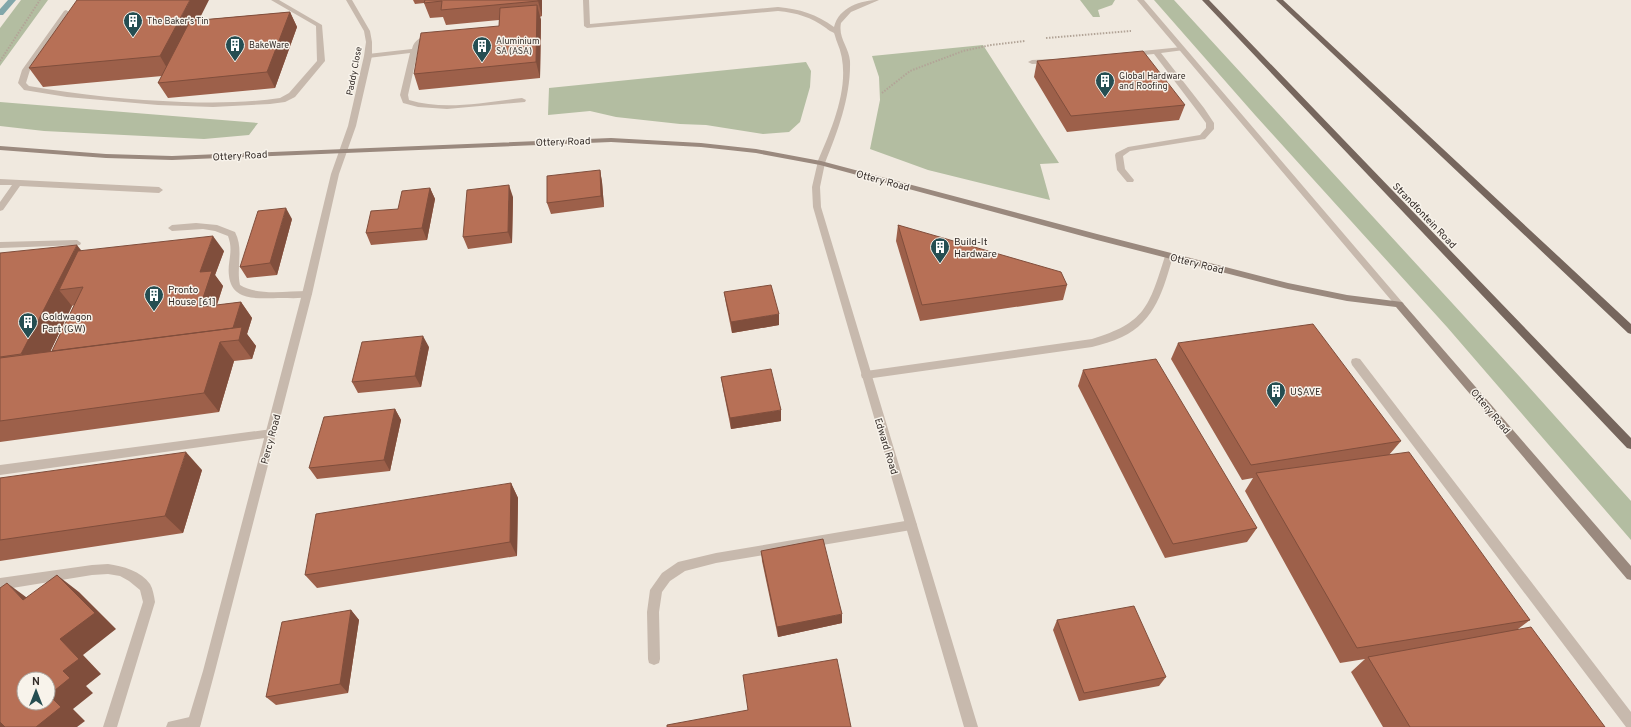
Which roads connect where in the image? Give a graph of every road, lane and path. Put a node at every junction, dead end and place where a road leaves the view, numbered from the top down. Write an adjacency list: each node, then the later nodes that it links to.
1 (40, 0): 18 (path)
2 (274, 0): 9 (street)
3 (349, 0): 16 (street, Paddy Close)
4 (586, 0): 10 (street)
5 (876, 0): 10 (street)
6 (1140, 0): 12 (street)
7 (1205, 0): 39 (main road, Strandfontein Road)
8 (1279, 0): 35 (main road)
9 (66, 12)
10 (836, 32): 23 (street, Edward Road)
11 (438, 35): 13 (street)
12 (1182, 49): 14 (street); 34 (street)
13 (413, 51): 16 (street); 20 (street)
14 (1156, 52): 15 (street); 24 (street)
15 (1125, 54)
16 (368, 56): 22 (street, Paddy Close)
17 (1055, 60): 19 (street)
18 (0, 61)
19 (1032, 62)
20 (522, 100)
21 (0, 148): 22 (street, Ottery Road)
22 (345, 150): 23 (street, Ottery Road); 33 (street, Percy Road)
23 (820, 163): 32 (street, Ottery Road); 37 (street, Edward Road)
24 (1130, 180)
25 (0, 182): 26 (street)
26 (18, 183): 27 (street); 28 (street)
27 (158, 190)
28 (0, 208)
29 (172, 228): 33 (street)
30 (77, 243): 31 (street)
31 (0, 245)
32 (1169, 256): 34 (street, Ottery Road); 37 (street)
33 (307, 294): 38 (street, Percy Road)
34 (1399, 304): 42 (street, Ottery Road)
35 (1631, 330)
36 (1356, 362): 45 (street)
37 (866, 375): 41 (street, Edward Road)
38 (272, 433): 40 (street); 46 (street, Percy Road)
39 (1631, 445)
40 (0, 470)
41 (911, 525): 44 (street); 49 (street, Edward Road)
42 (1631, 575)
43 (0, 584): 47 (street)
44 (654, 659)
45 (1631, 724)
46 (193, 725): 48 (street)
47 (110, 727)
48 (172, 727)
49 (972, 727)

